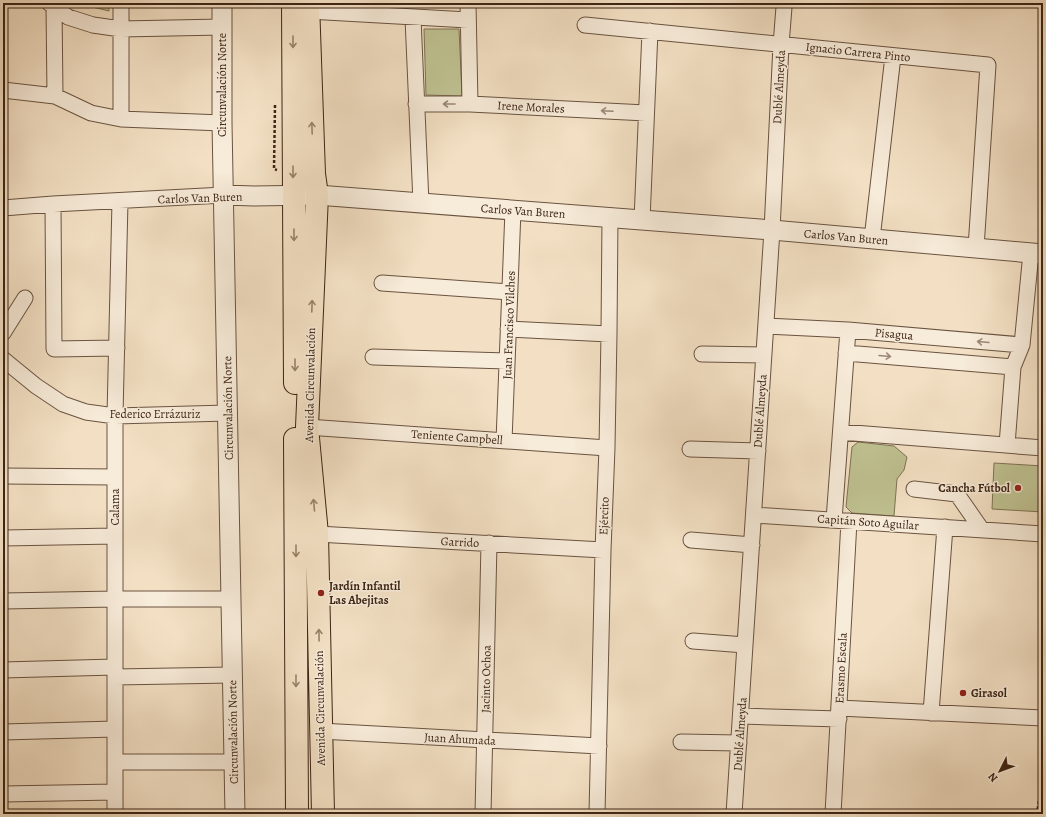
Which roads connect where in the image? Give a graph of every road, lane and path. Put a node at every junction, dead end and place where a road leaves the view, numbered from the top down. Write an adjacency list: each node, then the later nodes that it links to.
1 (121, 3): 11 (street)
2 (222, 3): 10 (street, Circunvalación Norte)
3 (468, 3): 8 (street)
4 (52, 5): 11 (street); 16 (street)
5 (303, 6): 7 (street); 23 (main road, Avenida Circunvalación, one-way to 5); 24 (main road, Avenida Circunvalación, one-way to 24)
6 (784, 7): 13 (street, Dublé Almeyda)
7 (413, 18): 8 (street); 17 (street)
8 (468, 20): 18 (street)
9 (585, 25): 12 (street, Ignacio Carrera Pinto)
10 (222, 27): 11 (street); 21 (street, Circunvalación Norte)
11 (121, 29): 20 (street)
12 (650, 31): 13 (street, Ignacio Carrera Pinto); 19 (street)
13 (781, 45): 14 (street, Ignacio Carrera Pinto); 32 (street, Dublé Almeyda)
14 (893, 56): 33 (street); 34 (street, Ignacio Carrera Pinto)
15 (3, 90): 16 (street)
16 (55, 96): 20 (street)
17 (416, 104): 18 (street, Irene Morales, one-way to 17); 26 (street)
18 (470, 104): 19 (street, Irene Morales, one-way to 18)
19 (646, 113): 31 (street)
20 (121, 119): 21 (street)
21 (222, 123): 22 (street, Circunvalación Norte)
22 (224, 195): 24 (street, Carlos Van Buren); 25 (street, Carlos Van Buren); 53 (street, Circunvalación Norte)
23 (317, 195): 24 (street, Carlos Van Buren); 26 (street, Carlos Van Buren); 55 (main road, Avenida Circunvalación, one-way to 23)
24 (294, 196): 105 (main road, Avenida Circunvalación, one-way to 105)
25 (120, 201): 27 (street, Carlos Van Buren); 45 (street, Calama)
26 (421, 203): 29 (street, Carlos Van Buren)
27 (53, 204): 28 (street, Carlos Van Buren); 45 (street)
28 (3, 208)
29 (513, 210): 30 (street, Carlos Van Buren); 37 (street, Juan Francisco Vilches)
30 (610, 217): 31 (street, Carlos Van Buren); 43 (street, Ejército)
31 (642, 220): 32 (street, Carlos Van Buren)
32 (772, 230): 33 (street, Carlos Van Buren); 39 (street, Dublé Almeyda)
33 (872, 239): 34 (street, Carlos Van Buren)
34 (976, 248): 35 (street, Carlos Van Buren)
35 (1037, 254): 44 (street)
36 (382, 283): 37 (street)
37 (510, 292): 40 (street, Juan Francisco Vilches)
38 (26, 298): 42 (street)
39 (766, 326): 41 (street, Pisagua); 48 (street, Dublé Almeyda)
40 (508, 329): 43 (street); 51 (street, Juan Francisco Vilches)
41 (848, 330): 44 (street, Pisagua, one-way to 41); 46 (street)
42 (3, 333)
43 (610, 334): 59 (street, Ejército)
44 (1022, 345): 52 (street)
45 (117, 348): 54 (street, Calama)
46 (846, 353): 52 (street, Pisagua, one-way to 52); 56 (street)
47 (702, 354): 48 (street)
48 (764, 355): 62 (street, Dublé Almeyda)
49 (373, 357): 51 (street)
50 (3, 359): 54 (street, Federico Errázuriz)
51 (507, 362): 57 (street, Juan Francisco Vilches)
52 (1013, 367): 58 (street)
53 (228, 413): 54 (street, Federico Errázuriz); 80 (street, Circunvalación Norte)
54 (115, 416): 64 (street, Calama)
55 (307, 427): 57 (street, Teniente Campbell); 71 (main road, Avenida Circunvalación, one-way to 55)
56 (840, 432): 58 (street); 67 (street)
57 (504, 440): 59 (street, Teniente Campbell)
58 (1007, 445): 60 (street)
59 (607, 448): 78 (street, Ejército)
60 (1043, 448)
61 (690, 449): 62 (street)
62 (758, 451): 66 (street, Dublé Almeyda)
63 (3, 476): 64 (street)
64 (115, 477): 73 (street, Calama)
65 (914, 489): 70 (street)
66 (754, 515): 67 (street, Capitán Soto Aguilar); 77 (street, Dublé Almeyda)
67 (834, 520): 68 (street, Capitán Soto Aguilar)
68 (849, 521): 69 (street, Capitán Soto Aguilar); 88 (street, Erasmo Escala)
69 (945, 527): 70 (street, Capitán Soto Aguilar); 87 (street)
70 (982, 530): 72 (street, Capitán Soto Aguilar)
71 (317, 534): 76 (street, Garrido); 92 (main road, Avenida Circunvalación, one-way to 71)
72 (1043, 534)
73 (115, 536): 74 (street); 79 (street, Calama)
74 (3, 538)
75 (691, 540): 77 (street)
76 (489, 543): 78 (street, Garrido); 94 (street, Jacinto Ochoa)
77 (752, 545): 83 (street, Dublé Almeyda)
78 (603, 550): 97 (street, Ejército)
79 (115, 598): 80 (street); 81 (street); 85 (street, Calama)
80 (231, 599): 86 (street, Circunvalación Norte)
81 (3, 601)
82 (693, 641): 83 (street)
83 (745, 645): 89 (street, Dublé Almeyda)
84 (3, 670): 85 (street)
85 (115, 672): 86 (street); 91 (street, Calama)
86 (232, 675): 99 (street, Circunvalación Norte)
87 (931, 713): 88 (street); 90 (street)
88 (839, 714): 89 (street); 110 (street, Erasmo Escala)
89 (741, 716): 96 (street, Dublé Almeyda)
90 (1043, 718)
91 (115, 729): 93 (street); 98 (street, Calama)
92 (320, 731): 94 (street, Juan Ahumada); 106 (main road, Avenida Circunvalación)
93 (3, 732)
94 (484, 740): 97 (street, Juan Ahumada); 107 (street, Jacinto Ochoa)
95 (681, 742): 96 (street)
96 (739, 743): 109 (street, Dublé Almeyda)
97 (599, 746): 108 (street, Ejército)
98 (115, 762): 99 (street); 101 (street, Calama)
99 (234, 762): 104 (street, Circunvalación Norte)
100 (1043, 771): 111 (path)
101 (115, 792): 102 (street); 103 (street, Calama)
102 (3, 794)
103 (115, 814)
104 (235, 814)
105 (297, 814)
106 (323, 814)
107 (483, 814)
108 (597, 814)
109 (734, 814)
110 (833, 814)
111 (1036, 814)

